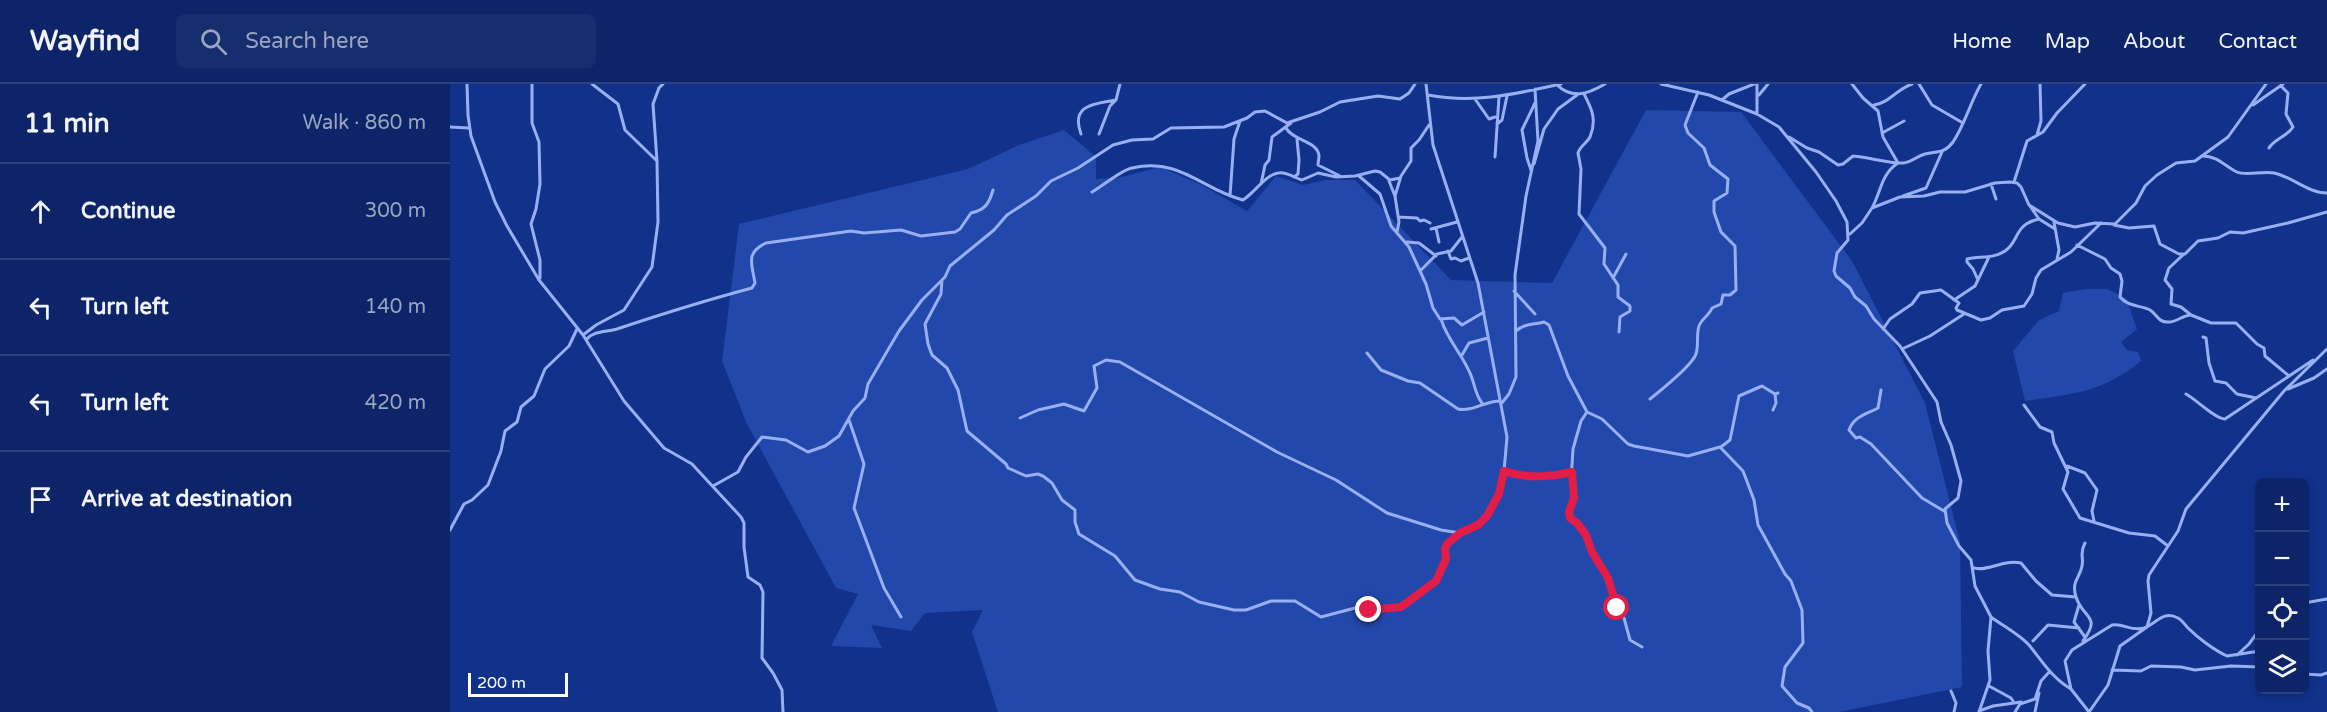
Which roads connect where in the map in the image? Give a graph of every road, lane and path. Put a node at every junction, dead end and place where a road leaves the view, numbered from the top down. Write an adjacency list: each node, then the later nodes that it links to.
1 (467, 84): 44 (street)
2 (532, 84): 102 (street)
3 (592, 84): 56 (street)
4 (663, 84): 56 (street)
5 (1120, 84): 30 (street)
6 (1415, 84): 39 (street)
7 (1426, 84): 24 (street)
8 (1558, 84): 21 (street); 25 (street)
9 (1605, 84): 23 (street)
10 (1661, 84): 22 (street)
11 (1755, 84): 28 (street); 31 (street)
12 (1768, 84): 28 (street)
13 (1852, 84): 33 (street)
14 (1912, 84): 33 (street)
15 (1919, 84): 40 (street)
16 (1981, 84): 40 (street)
17 (2040, 84): 49 (street)
18 (2085, 84): 49 (street)
19 (2266, 84): 34 (street)
20 (2282, 85): 34 (street); 52 (street)
21 (1535, 89): 26 (street); 32 (street)
22 (1698, 92): 31 (street); 131 (street)
23 (1584, 94): 25 (street); 101 (street)
24 (1428, 95): 29 (street); 41 (street)
25 (1577, 95): 58 (street)
26 (1507, 96): 27 (street); 42 (street)
27 (1499, 97): 29 (street); 36 (street)
28 (1758, 97): 35 (street)
29 (1475, 99): 36 (street)
30 (1116, 100): 47 (street); 48 (street)
31 (1722, 100): 35 (street)
32 (1536, 102): 58 (street); 58 (street)
33 (1872, 105): 46 (street)
34 (2252, 106): 54 (street)
35 (1758, 114): 50 (street)
36 (1496, 117): 42 (street)
37 (1241, 119): 39 (street); 70 (street); 103 (street)
38 (1904, 121): 46 (street)
39 (1292, 122): 45 (street)
40 (1963, 123): 53 (street)
41 (1430, 124): 62 (street); 80 (street)
42 (1496, 124): 55 (street)
43 (450, 127): 44 (street)
44 (469, 128): 102 (street)
45 (1286, 128): 51 (street); 65 (street)
46 (1882, 133): 57 (street)
47 (1081, 134)
48 (1099, 134)
49 (2037, 135): 64 (street)
50 (1787, 136): 57 (street); 88 (street)
51 (1297, 139): 60 (street); 61 (street)
52 (2269, 148)
53 (1942, 152): 57 (street); 72 (street)
54 (2203, 156): 69 (street); 83 (street)
55 (1495, 157)
56 (657, 160): 116 (street)
57 (1898, 163): 75 (street)
58 (1531, 173): 105 (street)
59 (1359, 176): 61 (street); 63 (street); 87 (street)
60 (1294, 177): 61 (street); 65 (street)
61 (1341, 177)
62 (1400, 178): 63 (street); 71 (street)
63 (1388, 179): 71 (street)
64 (2014, 182): 66 (street); 74 (street)
65 (1261, 184): 70 (street)
66 (1991, 184): 72 (street); 73 (street)
67 (993, 190): 119 (street)
68 (1092, 192): 70 (street)
69 (2327, 193)
70 (1230, 196)
71 (1395, 196): 77 (street)
72 (1902, 196): 75 (street)
73 (1996, 199)
74 (2029, 205): 78 (street); 79 (street)
75 (1872, 208): 88 (street)
76 (2327, 212): 95 (street)
77 (1398, 217): 81 (street); 87 (street)
78 (2039, 219): 86 (street); 97 (street)
79 (2053, 221): 82 (street); 86 (street)
80 (1457, 222): 84 (street); 89 (street)
81 (1430, 223)
82 (2101, 223): 83 (street); 92 (street)
83 (2112, 224): 95 (street)
84 (1436, 228): 85 (street); 91 (street)
85 (1431, 229)
86 (2055, 229): 99 (street)
87 (1397, 234): 90 (street)
88 (1849, 235): 113 (street)
89 (1462, 237): 93 (street); 98 (street)
90 (1405, 242): 96 (street); 100 (street)
91 (1439, 242)
92 (2077, 245): 99 (street); 110 (street)
93 (1448, 252): 96 (street); 98 (street)
94 (1626, 254): 101 (street)
95 (2184, 254): 110 (street)
96 (1436, 256): 100 (street)
97 (1989, 257): 104 (street); 104 (street)
98 (1469, 258): 107 (street)
99 (2056, 261): 109 (street)
100 (1420, 271): 111 (street)
101 (1613, 278): 115 (street)
102 (539, 280): 112 (street)
103 (942, 280): 138 (street); 147 (street)
104 (1978, 280): 106 (street)
105 (1515, 291): 108 (street); 114 (street)
106 (1954, 300): 109 (street); 113 (street)
107 (1484, 312): 111 (street); 118 (street)
108 (1535, 314)
109 (1964, 314): 120 (street)
110 (2191, 315): 126 (street)
111 (1441, 319): 123 (street)
112 (577, 329): 116 (street); 146 (street)
113 (1883, 329): 120 (street)
114 (1516, 331): 133 (street); 136 (street)
115 (1619, 332)
116 (583, 335): 119 (street)
117 (2203, 337): 130 (street)
118 (1488, 338): 123 (street); 133 (street)
119 (586, 340): 143 (street)
120 (1902, 349): 144 (street)
121 (2327, 349): 124 (street)
122 (1367, 353): 132 (street)
123 (1462, 357): 132 (street)
124 (2317, 358): 126 (street); 128 (street)
125 (2327, 369): 128 (street)
126 (2289, 376): 130 (street)
127 (1881, 390): 144 (street)
128 (2284, 391): 149 (street)
129 (2186, 394): 130 (street)
130 (2257, 398)
131 (1650, 399)
132 (1482, 403): 133 (street)
133 (1500, 403): 141 (street)
134 (2024, 405): 140 (street)
135 (1773, 410): 139 (street)
136 (1587, 412): 139 (street); 142 (street)
137 (1020, 418): 147 (street)
138 (849, 420): 143 (street); 155 (street)
139 (1721, 447): 178 (street)
140 (2066, 466): 145 (street); 145 (street)
141 (1504, 471): 142 (street); 147 (street)
142 (1572, 472): 163 (street)
143 (713, 486): 177 (street)
144 (1944, 511): 150 (street)
145 (2094, 521): 149 (street)
146 (450, 530)
147 (1460, 533)
148 (2085, 543): 151 (street)
149 (2168, 546): 157 (street)
150 (1973, 566): 151 (street); 156 (street)
151 (2076, 597): 154 (street)
152 (2327, 599): 153 (street)
153 (2309, 602)
154 (2079, 604): 158 (street); 160 (street)
155 (901, 617)
156 (1991, 617): 168 (street); 171 (street)
157 (2147, 627): 162 (street); 165 (street); 167 (street)
158 (2079, 628): 160 (street); 161 (street)
159 (2255, 635): 165 (street)
160 (2085, 637): 162 (street)
161 (2033, 641)
162 (2081, 643): 172 (street)
163 (1642, 647)
164 (2255, 652): 165 (street)
165 (2235, 656)
166 (2255, 667): 167 (street)
167 (2112, 670): 183 (street)
168 (2050, 671): 172 (street); 174 (street)
169 (2327, 673): 170 (street)
170 (2309, 674)
171 (1989, 686): 175 (street); 180 (street)
172 (2071, 689): 183 (street)
173 (1951, 691): 179 (street)
174 (2039, 692): 176 (street); 182 (street)
175 (2015, 702): 176 (street); 180 (street)
176 (2023, 702): 181 (street)
177 (783, 712)
178 (1812, 712)
179 (1954, 712)
180 (1979, 712)
181 (2015, 712)
182 (2035, 712)
183 (2089, 712)

